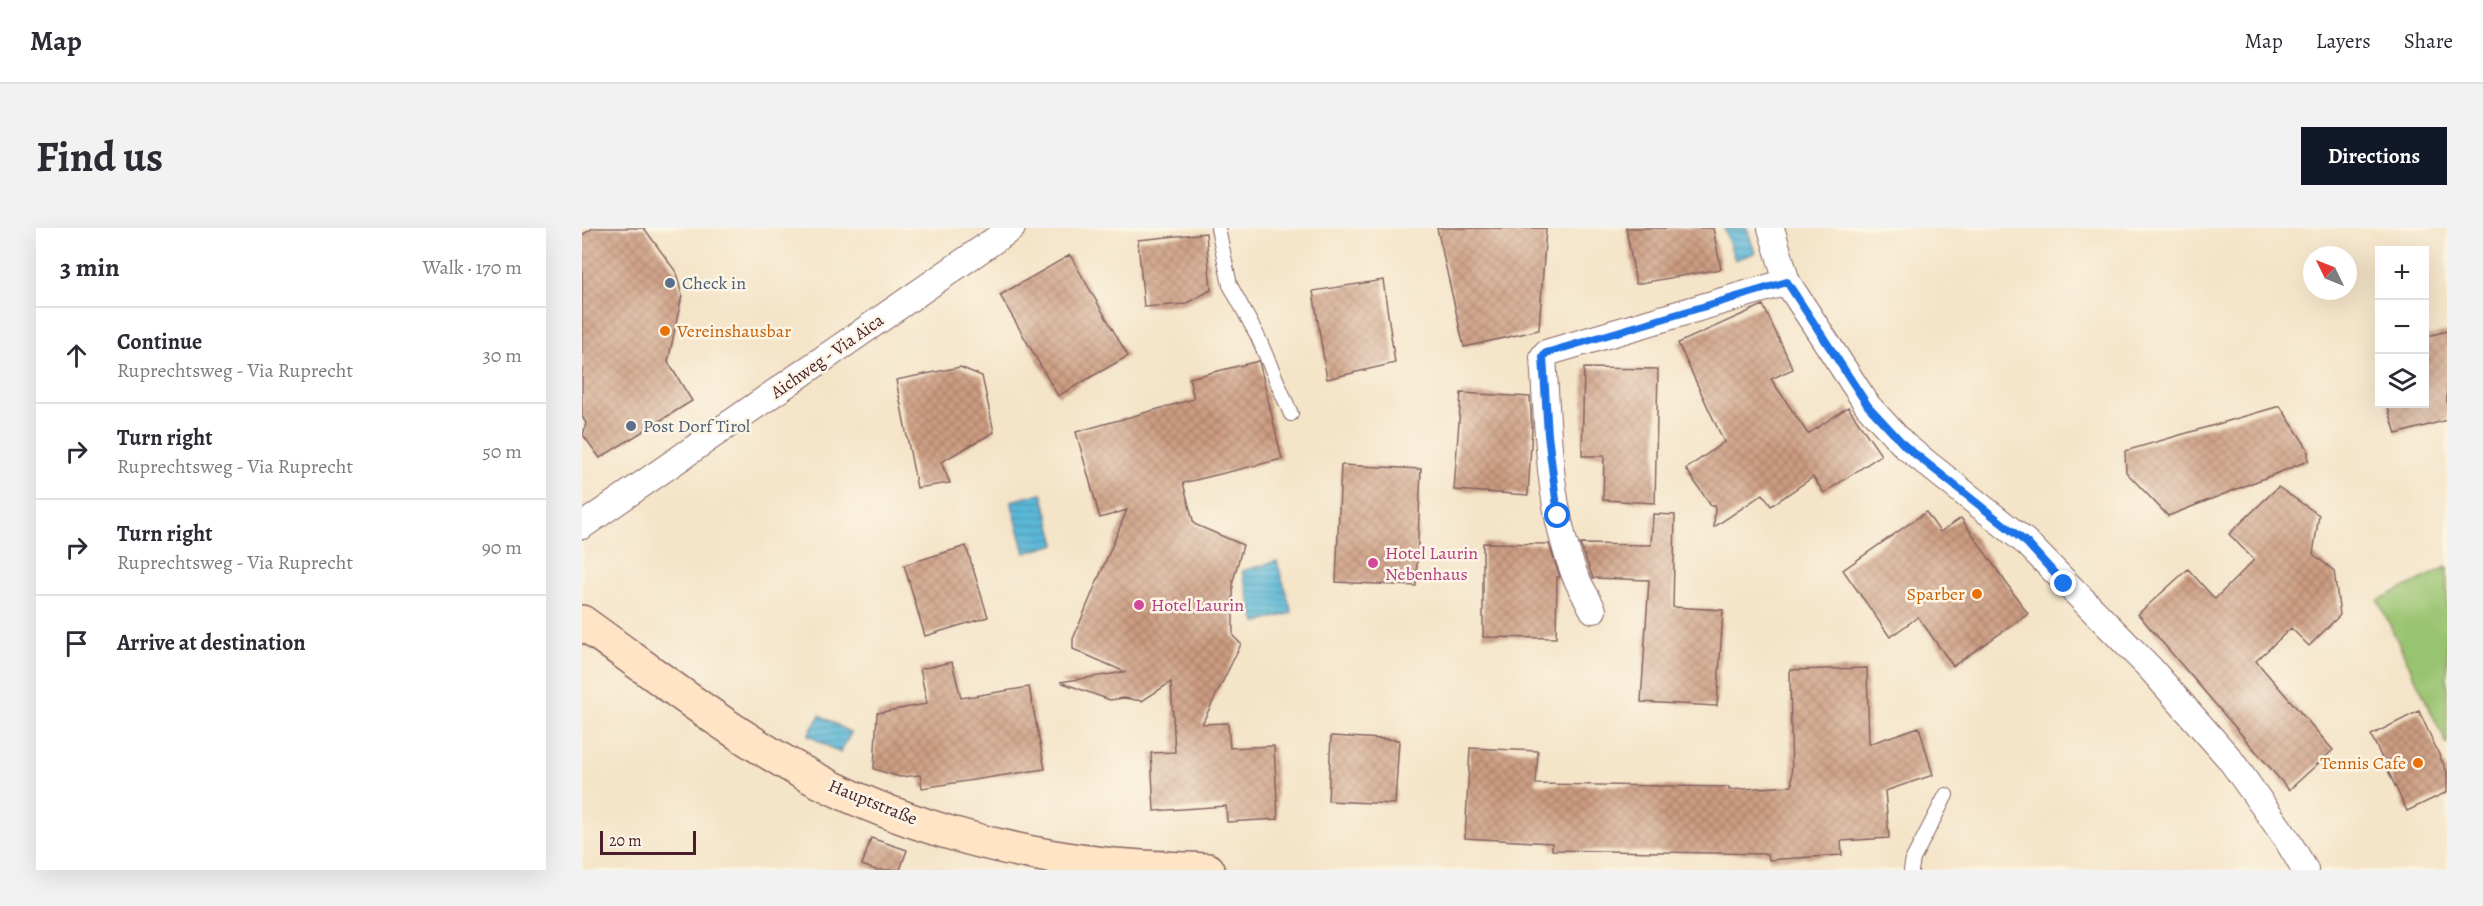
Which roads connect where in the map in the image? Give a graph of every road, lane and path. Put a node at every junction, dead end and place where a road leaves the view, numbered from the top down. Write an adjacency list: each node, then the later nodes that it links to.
1 (1012, 228): 6 (street, Aichweg - Via Aica)
2 (1218, 228): 5 (lane)
3 (1771, 228): 4 (street)
4 (1787, 282): 7 (street); 12 (street)
5 (1291, 414)
6 (582, 526)
7 (1593, 610)
8 (582, 622): 10 (street, Hauptstraße)
9 (1947, 795): 11 (lane)
10 (1208, 870)
11 (1911, 870)
12 (2305, 870)

